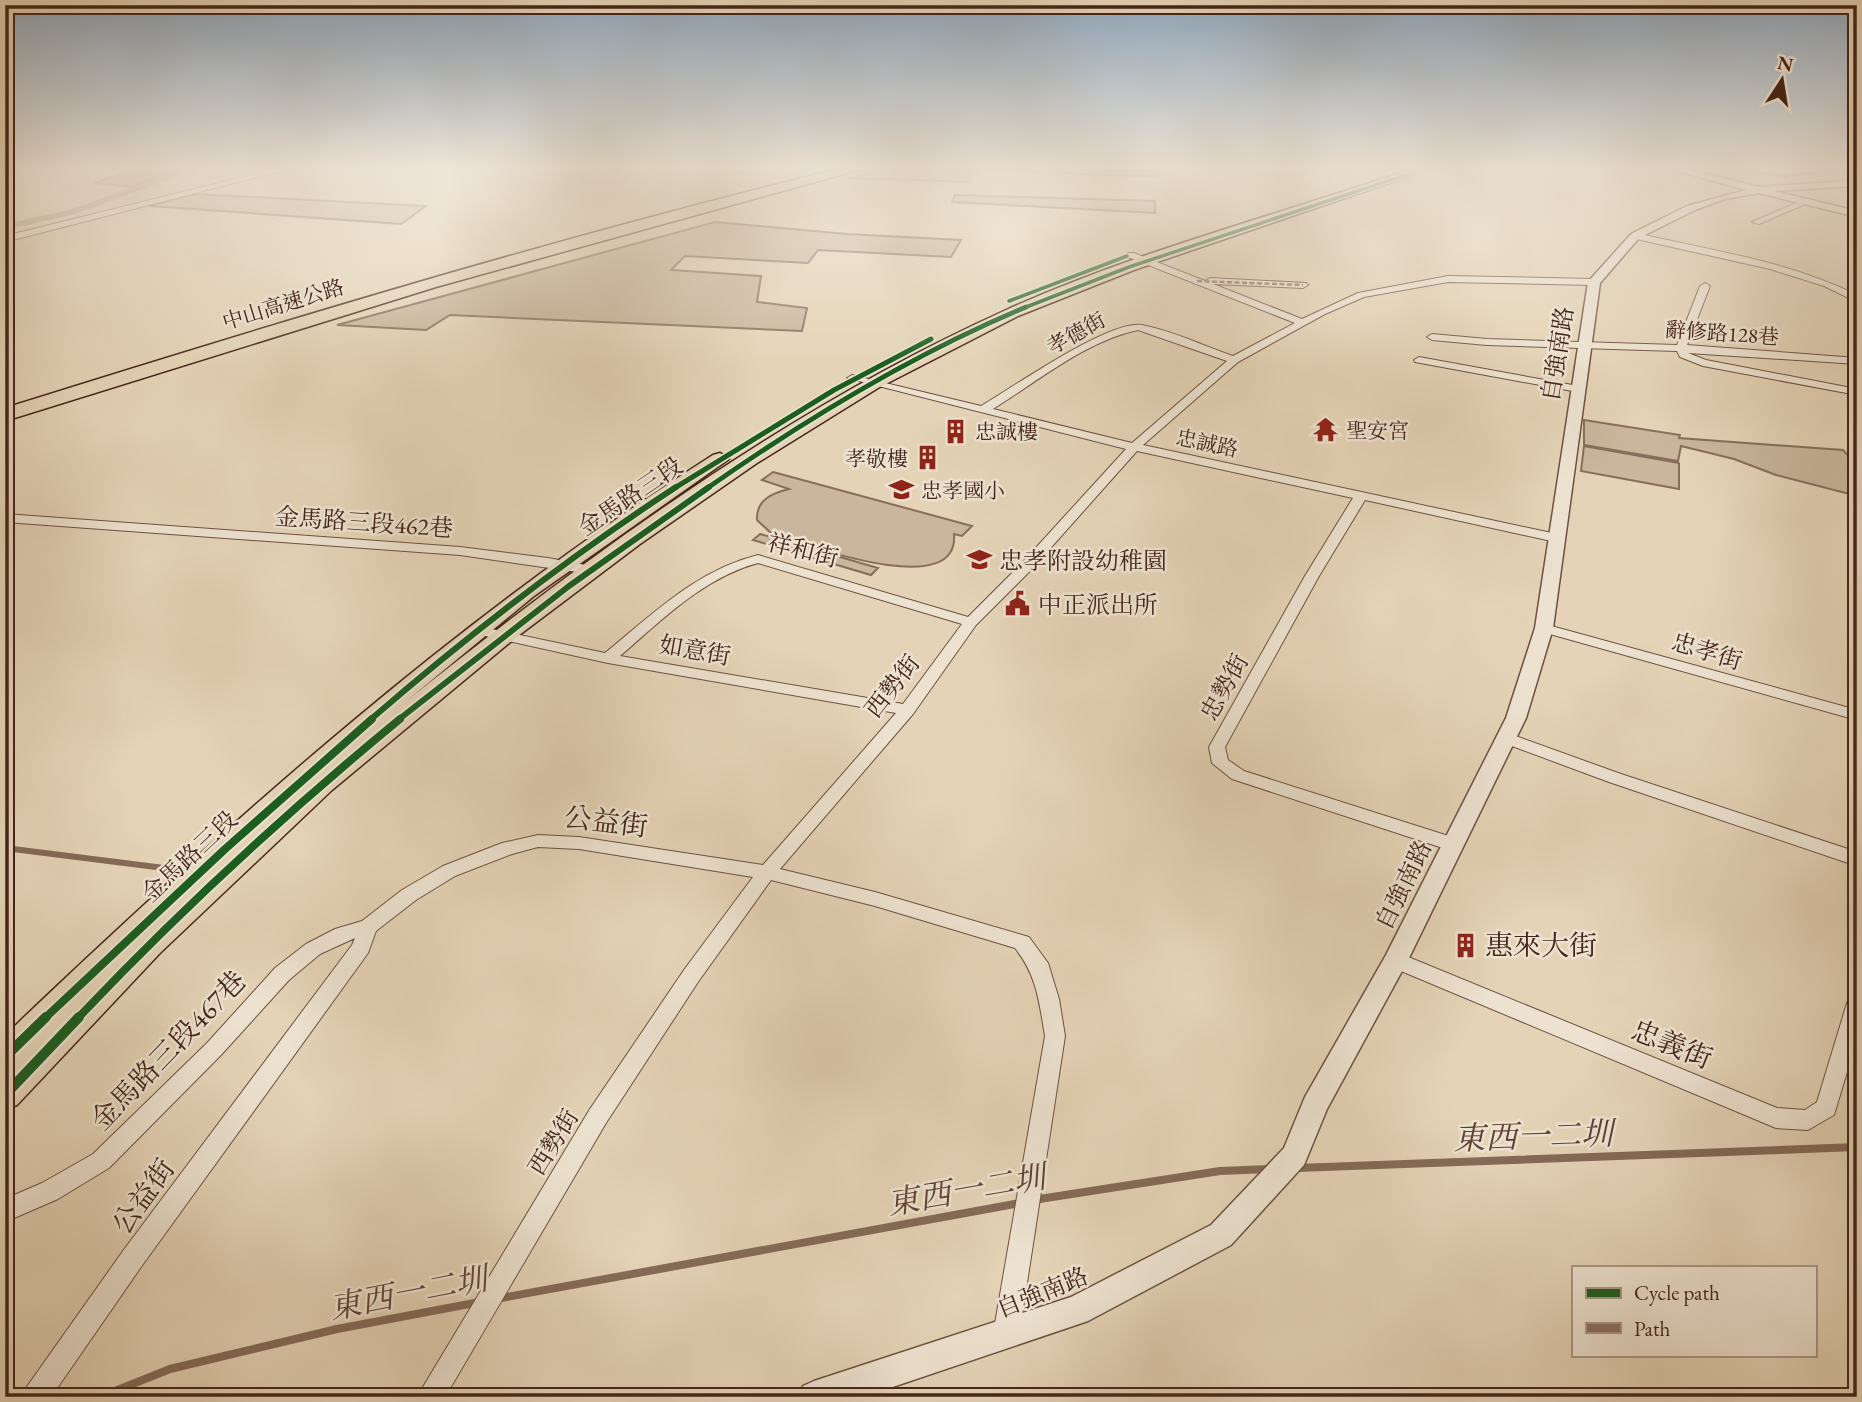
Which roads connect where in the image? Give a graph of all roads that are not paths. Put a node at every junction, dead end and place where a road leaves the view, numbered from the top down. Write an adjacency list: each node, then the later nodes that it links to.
1 (27, 233): 8 (street)
2 (577, 233): 25 (highway, 中山高速公路)
3 (610, 233): 27 (highway, 中山高速公路)
4 (1210, 233): 9 (main road, 金馬路三段)
5 (1221, 233): 9 (main road, 金馬路三段)
6 (1640, 233): 7 (street, 自強南路)
7 (1635, 236): 11 (street, 自強南路); 14 (street)
8 (5, 239)
9 (1139, 258): 10 (street); 22 (main road, 金馬路三段)
10 (1197, 281): 12 (street); 15 (street)
11 (1594, 282): 15 (street, 西勢街); 17 (street, 自強南路)
12 (1303, 285)
13 (1704, 286): 18 (street)
14 (1857, 299)
15 (1302, 322): 19 (street, 西勢街)
16 (1432, 337): 17 (street, 辭修路128巷)
17 (1584, 344): 18 (street, 辭修路128巷); 23 (street, 自強南路)
18 (1681, 348): 21 (street, 辭修路128巷); 24 (street)
19 (1234, 360): 26 (street, 孝德街); 28 (street, 西勢街)
20 (1419, 360): 23 (street)
21 (1857, 362)
22 (861, 381): 26 (street, 忠誠路); 32 (main road, 金馬路三段); 33 (main road, 金馬路三段)
23 (1578, 389): 31 (street, 自強南路)
24 (1857, 392)
25 (5, 400)
26 (983, 410): 28 (street, 忠誠路)
27 (5, 415)
28 (1134, 447): 29 (street, 忠誠路); 34 (street, 西勢街)
29 (1361, 496): 31 (street, 忠誠路); 43 (street, 忠勢街)
30 (5, 518): 32 (street, 金馬路三段462巷)
31 (1556, 538): 35 (street, 自強南路)
32 (564, 564): 33 (street, 金馬路三段462巷); 36 (main road, 金馬路三段)
33 (591, 570): 37 (main road, 金馬路三段)
34 (971, 622): 38 (street, 祥和街); 39 (street, 西勢街)
35 (1544, 628): 40 (street, 忠孝街); 41 (street, 自強南路)
36 (477, 630): 37 (street, 如意街); 42 (main road, 金馬路三段)
37 (500, 636): 38 (street, 如意街); 42 (main road, 金馬路三段)
38 (608, 657): 39 (street, 如意街)
39 (906, 710): 45 (street, 西勢街)
40 (1857, 716)
41 (1507, 738): 43 (street, 自強南路); 44 (street)
42 (270, 820): 49 (main road, 金馬路三段); 50 (main road, 金馬路三段)
43 (1452, 844): 47 (street, 自強南路)
44 (1857, 859)
45 (767, 872): 46 (street, 公益街); 52 (street, 公益街); 54 (street, 西勢街)
46 (369, 927): 51 (street, 金馬路三段467巷); 53 (street, 公益街)
47 (1396, 960): 48 (street, 忠義街); 52 (street, 自強南路)
48 (1857, 1003)
49 (5, 1057)
50 (5, 1095)
51 (5, 1211)
52 (1006, 1335): 55 (street, 自強南路)
53 (35, 1397)
54 (430, 1397)
55 (814, 1397)

